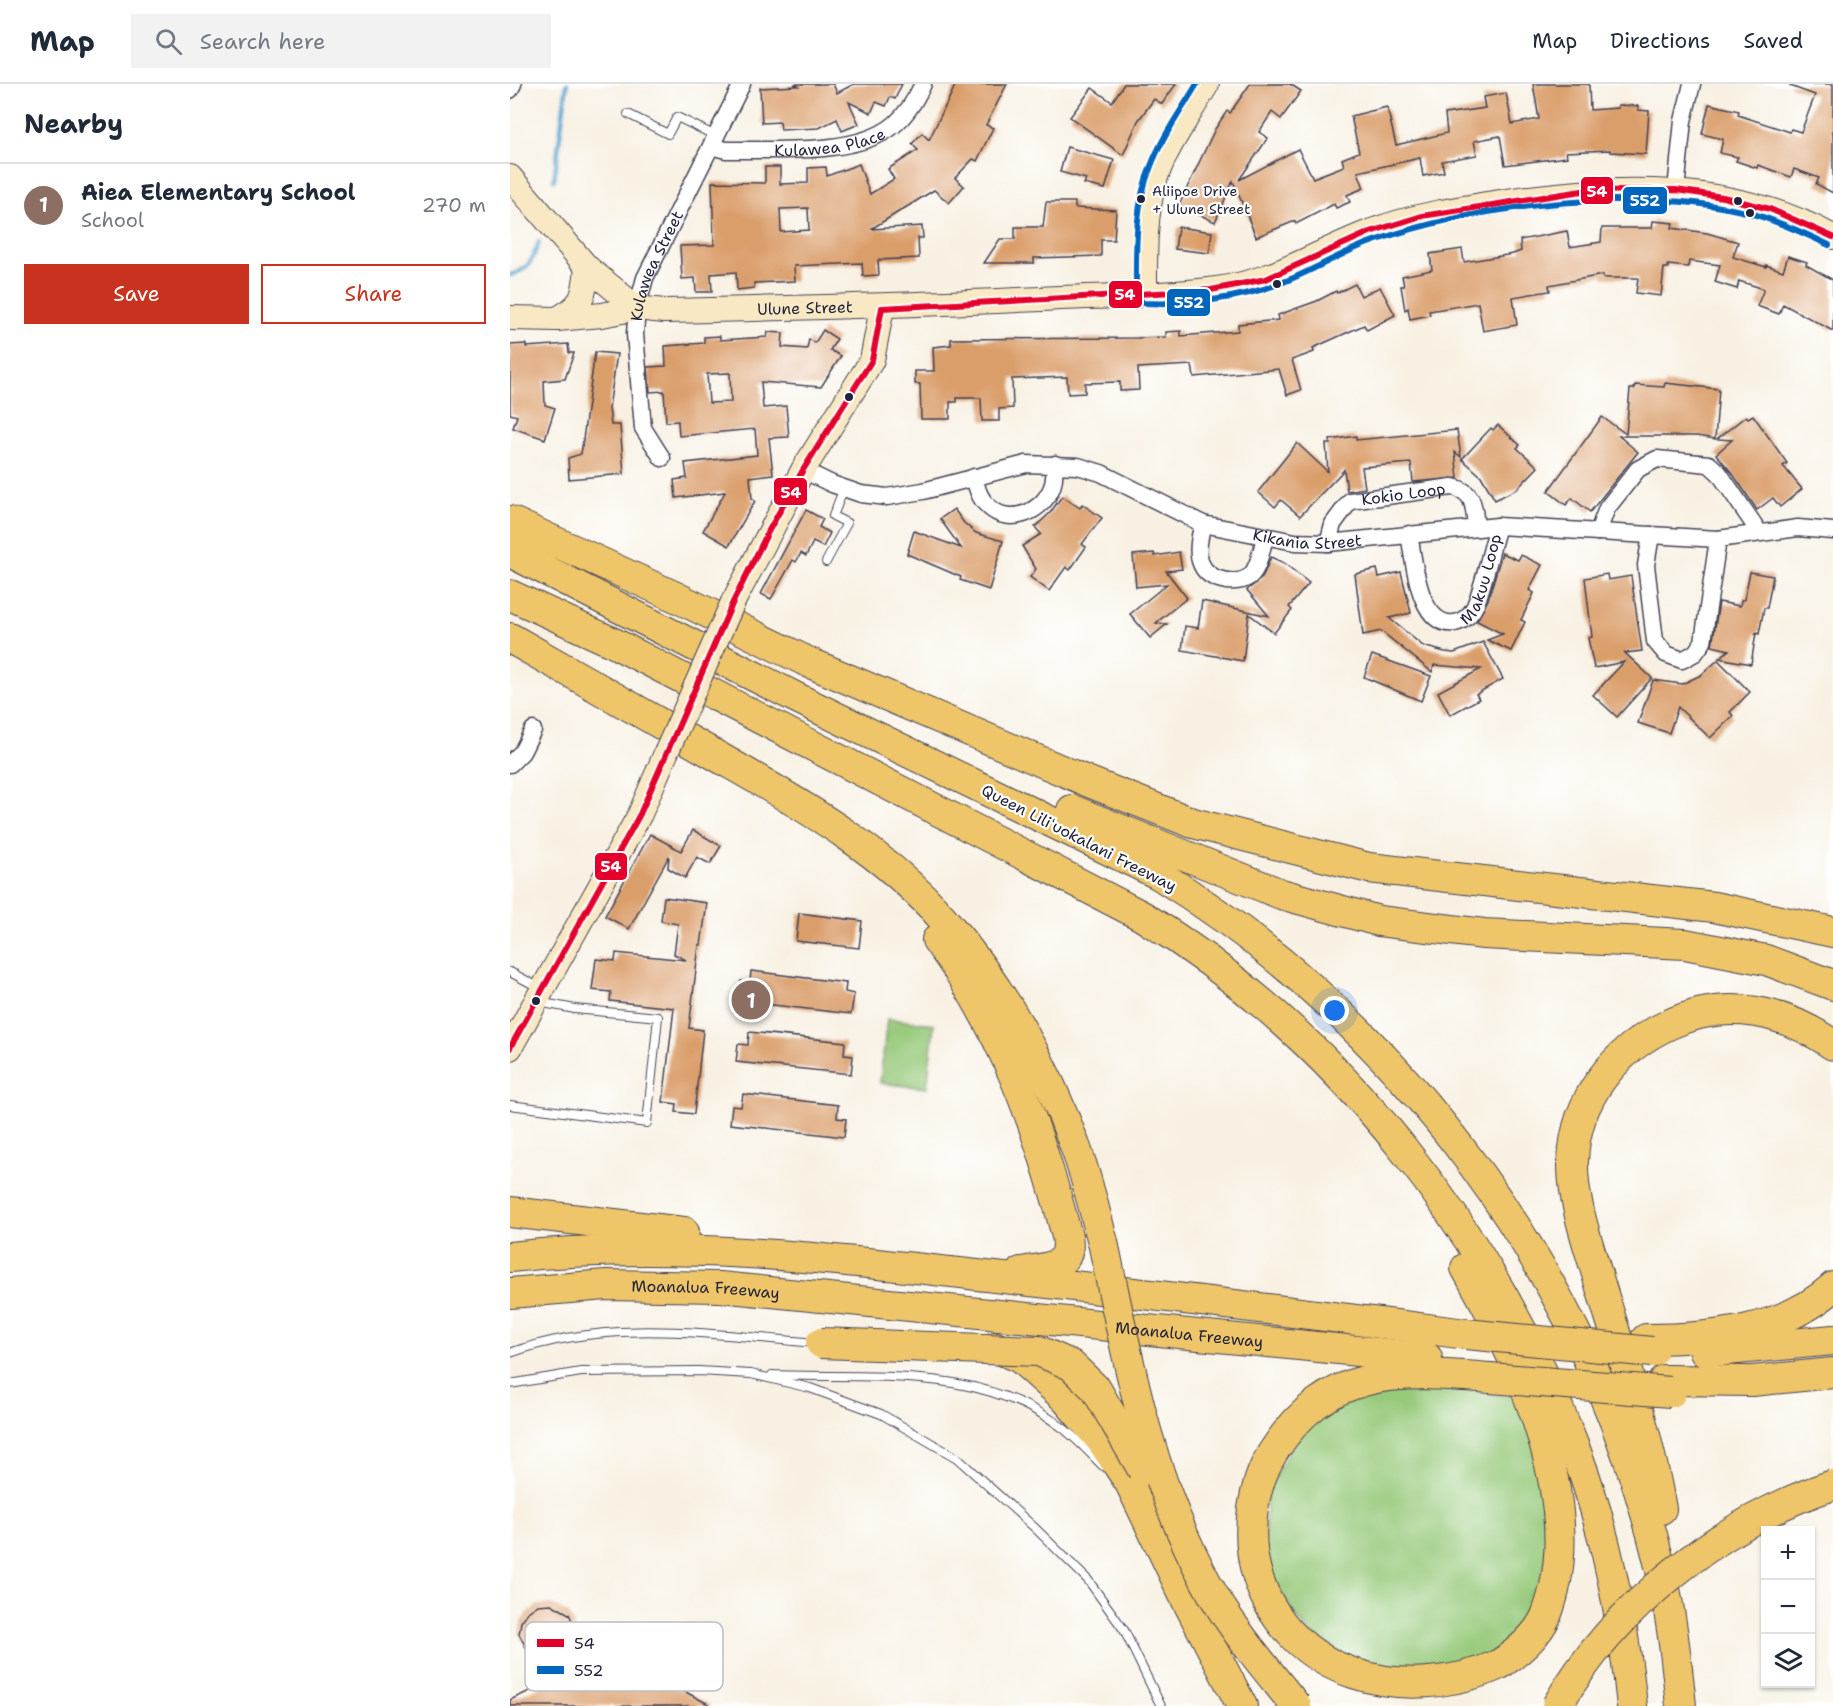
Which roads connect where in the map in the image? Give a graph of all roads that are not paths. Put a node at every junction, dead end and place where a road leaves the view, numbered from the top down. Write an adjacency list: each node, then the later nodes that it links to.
1 (513, 84): 6 (street)
2 (742, 84): 8 (street, Kulawea Street)
3 (923, 84): 8 (street, Kulawea Place)
4 (1207, 84): 13 (street)
5 (1692, 84): 10 (street)
6 (510, 90)
7 (628, 114): 8 (lane)
8 (714, 141): 14 (street, Kulawea Street)
9 (510, 177): 12 (street)
10 (1676, 190): 11 (street, Ulune Street); 13 (street, Ulune Street)
11 (1833, 237)
12 (587, 267): 14 (street); 17 (street)
13 (1145, 294): 15 (street, Ulune Street)
14 (637, 308): 15 (street, Ulune Street); 17 (street, Ulune Street); 18 (street, Kulawea Street)
15 (882, 308): 20 (street)
16 (510, 318): 17 (street, Ulune Street)
17 (557, 319)
18 (662, 458)
19 (1055, 464): 21 (street, Kikania Street); 21 (street); 24 (street, Kikania Street)
20 (803, 470): 22 (street, Kikania Street); 41 (street, bridge)
21 (974, 477): 22 (street, Kikania Street)
22 (844, 488): 36 (lane)
23 (510, 521): 43 (highway)
24 (1203, 524): 32 (street, Kikania Street); 32 (street)
25 (1498, 526): 26 (street, Kikania Street); 28 (street, Kikania Street); 30 (street, Makuu Loop)
26 (1476, 528): 30 (street, Kikania Street); 34 (street, Kokio Loop)
27 (1833, 531): 29 (street, Kikania Street)
28 (1598, 532): 29 (street); 31 (street, Kikania Street)
29 (1759, 532): 33 (street, Kikania Street)
30 (1409, 534): 34 (street, Kikania Street)
31 (1651, 535): 33 (street, Kikania Street); 33 (street)
32 (1265, 538): 34 (street, Kikania Street)
33 (1718, 539)
34 (1328, 543)
35 (510, 552): 39 (highway, Queen Liliʻuokalani Freeway)
36 (826, 562)
37 (510, 595): 51 (highway)
38 (510, 638): 41 (highway)
39 (797, 698): 47 (highway); 72 (highway, Queen Liliʻuokalani Freeway)
40 (533, 730): 42 (street)
41 (665, 739): 48 (street); 56 (highway); 71 (highway, bridge)
42 (510, 764)
43 (1766, 919): 44 (highway); 45 (highway)
44 (1833, 932)
45 (1833, 939)
46 (510, 972): 48 (lane)
47 (1833, 985)
48 (540, 995): 50 (street); 52 (lane)
49 (1833, 1045): 72 (highway)
50 (510, 1048)
51 (1341, 1078): 64 (highway); 77 (highway)
52 (510, 1105)
53 (510, 1212): 55 (highway)
54 (510, 1257): 55 (highway)
55 (856, 1261): 56 (highway, Moanalua Freeway)
56 (998, 1277): 62 (highway, Moanalua Freeway)
57 (1833, 1287): 62 (highway)
58 (510, 1295): 59 (highway, Moanalua Freeway)
59 (846, 1301): 64 (highway, Moanalua Freeway); 71 (highway)
60 (1833, 1340): 62 (highway)
61 (821, 1343): 63 (lane); 71 (highway, bridge)
62 (1649, 1346)
63 (510, 1353)
64 (1487, 1371): 65 (highway, bridge)
65 (1827, 1373)
66 (751, 1374): 67 (lane); 68 (lane); 73 (lane)
67 (510, 1384)
68 (1108, 1473)
69 (1833, 1485): 76 (highway, bridge)
70 (1120, 1488): 71 (lane)
71 (1194, 1587): 74 (highway); 75 (highway, bridge)
72 (1676, 1662): 78 (highway, Queen Liliʻuokalani Freeway)
73 (1161, 1706)
74 (1242, 1706)
75 (1296, 1706)
76 (1557, 1706)
77 (1632, 1706)
78 (1681, 1706)

